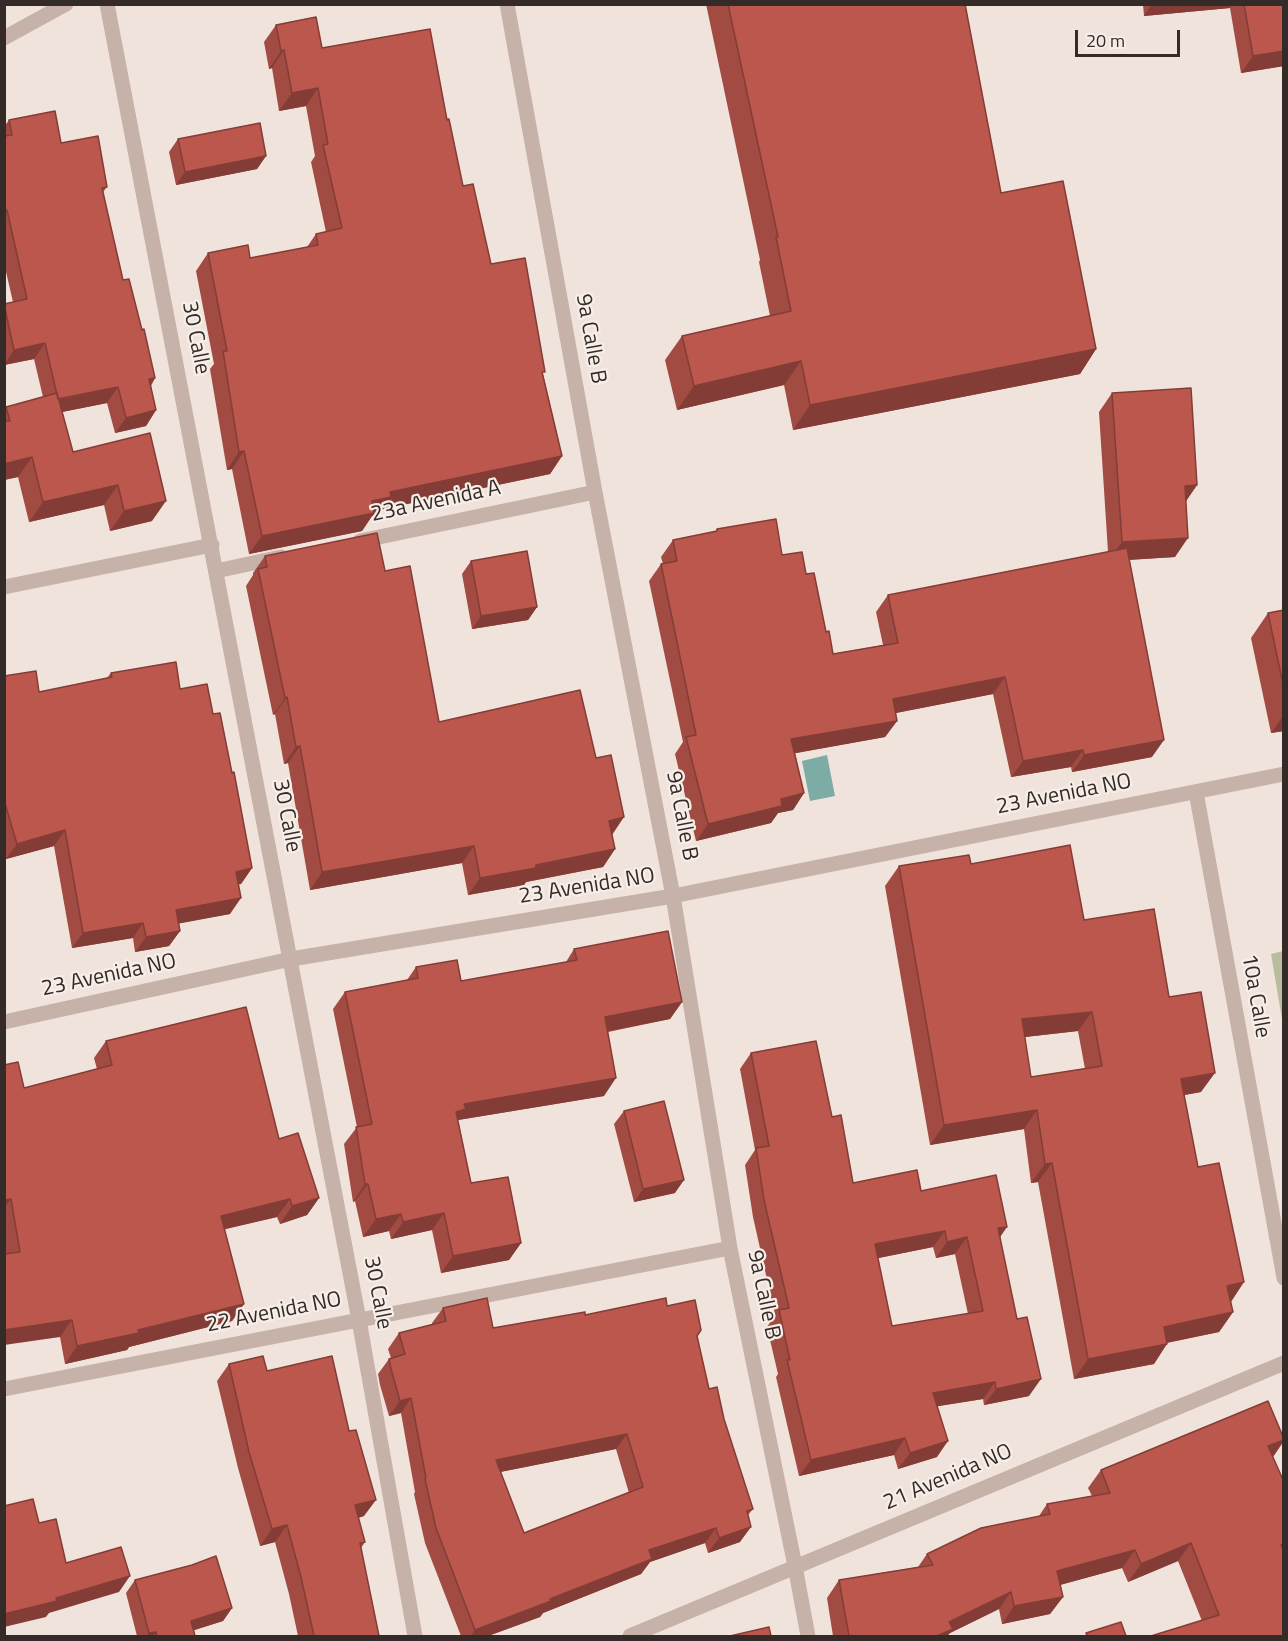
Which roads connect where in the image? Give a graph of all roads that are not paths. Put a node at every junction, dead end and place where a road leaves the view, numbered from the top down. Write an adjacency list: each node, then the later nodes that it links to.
1 (66, 4): 4 (street)
2 (107, 4): 7 (street, 30 Calle)
3 (507, 4): 5 (street, 9a Calle B)
4 (4, 38)
5 (595, 492): 6 (street, 23a Avenida A); 13 (street, 9a Calle B)
6 (343, 544)
7 (212, 545): 9 (street, 30 Calle); 10 (street)
8 (297, 554): 9 (street)
9 (216, 571): 14 (street, 30 Calle)
10 (4, 586)
11 (1284, 774): 12 (street, 23 Avenida NO)
12 (1196, 792): 13 (street, 23 Avenida NO); 17 (street, 10a Calle)
13 (673, 896): 14 (street, 23 Avenida NO); 16 (street, 9a Calle B)
14 (291, 959): 15 (street, 23 Avenida NO); 18 (street, 30 Calle)
15 (4, 1022)
16 (730, 1248): 18 (street, 22 Avenida NO); 21 (street, 9a Calle B)
17 (1284, 1278)
18 (359, 1320): 20 (street, 22 Avenida NO); 22 (street, 30 Calle)
19 (1284, 1363): 21 (street, 21 Avenida NO)
20 (4, 1389)
21 (795, 1566): 23 (street, 21 Avenida NO); 24 (street, 9a Calle B)
22 (415, 1636)
23 (630, 1636)
24 (808, 1636)

